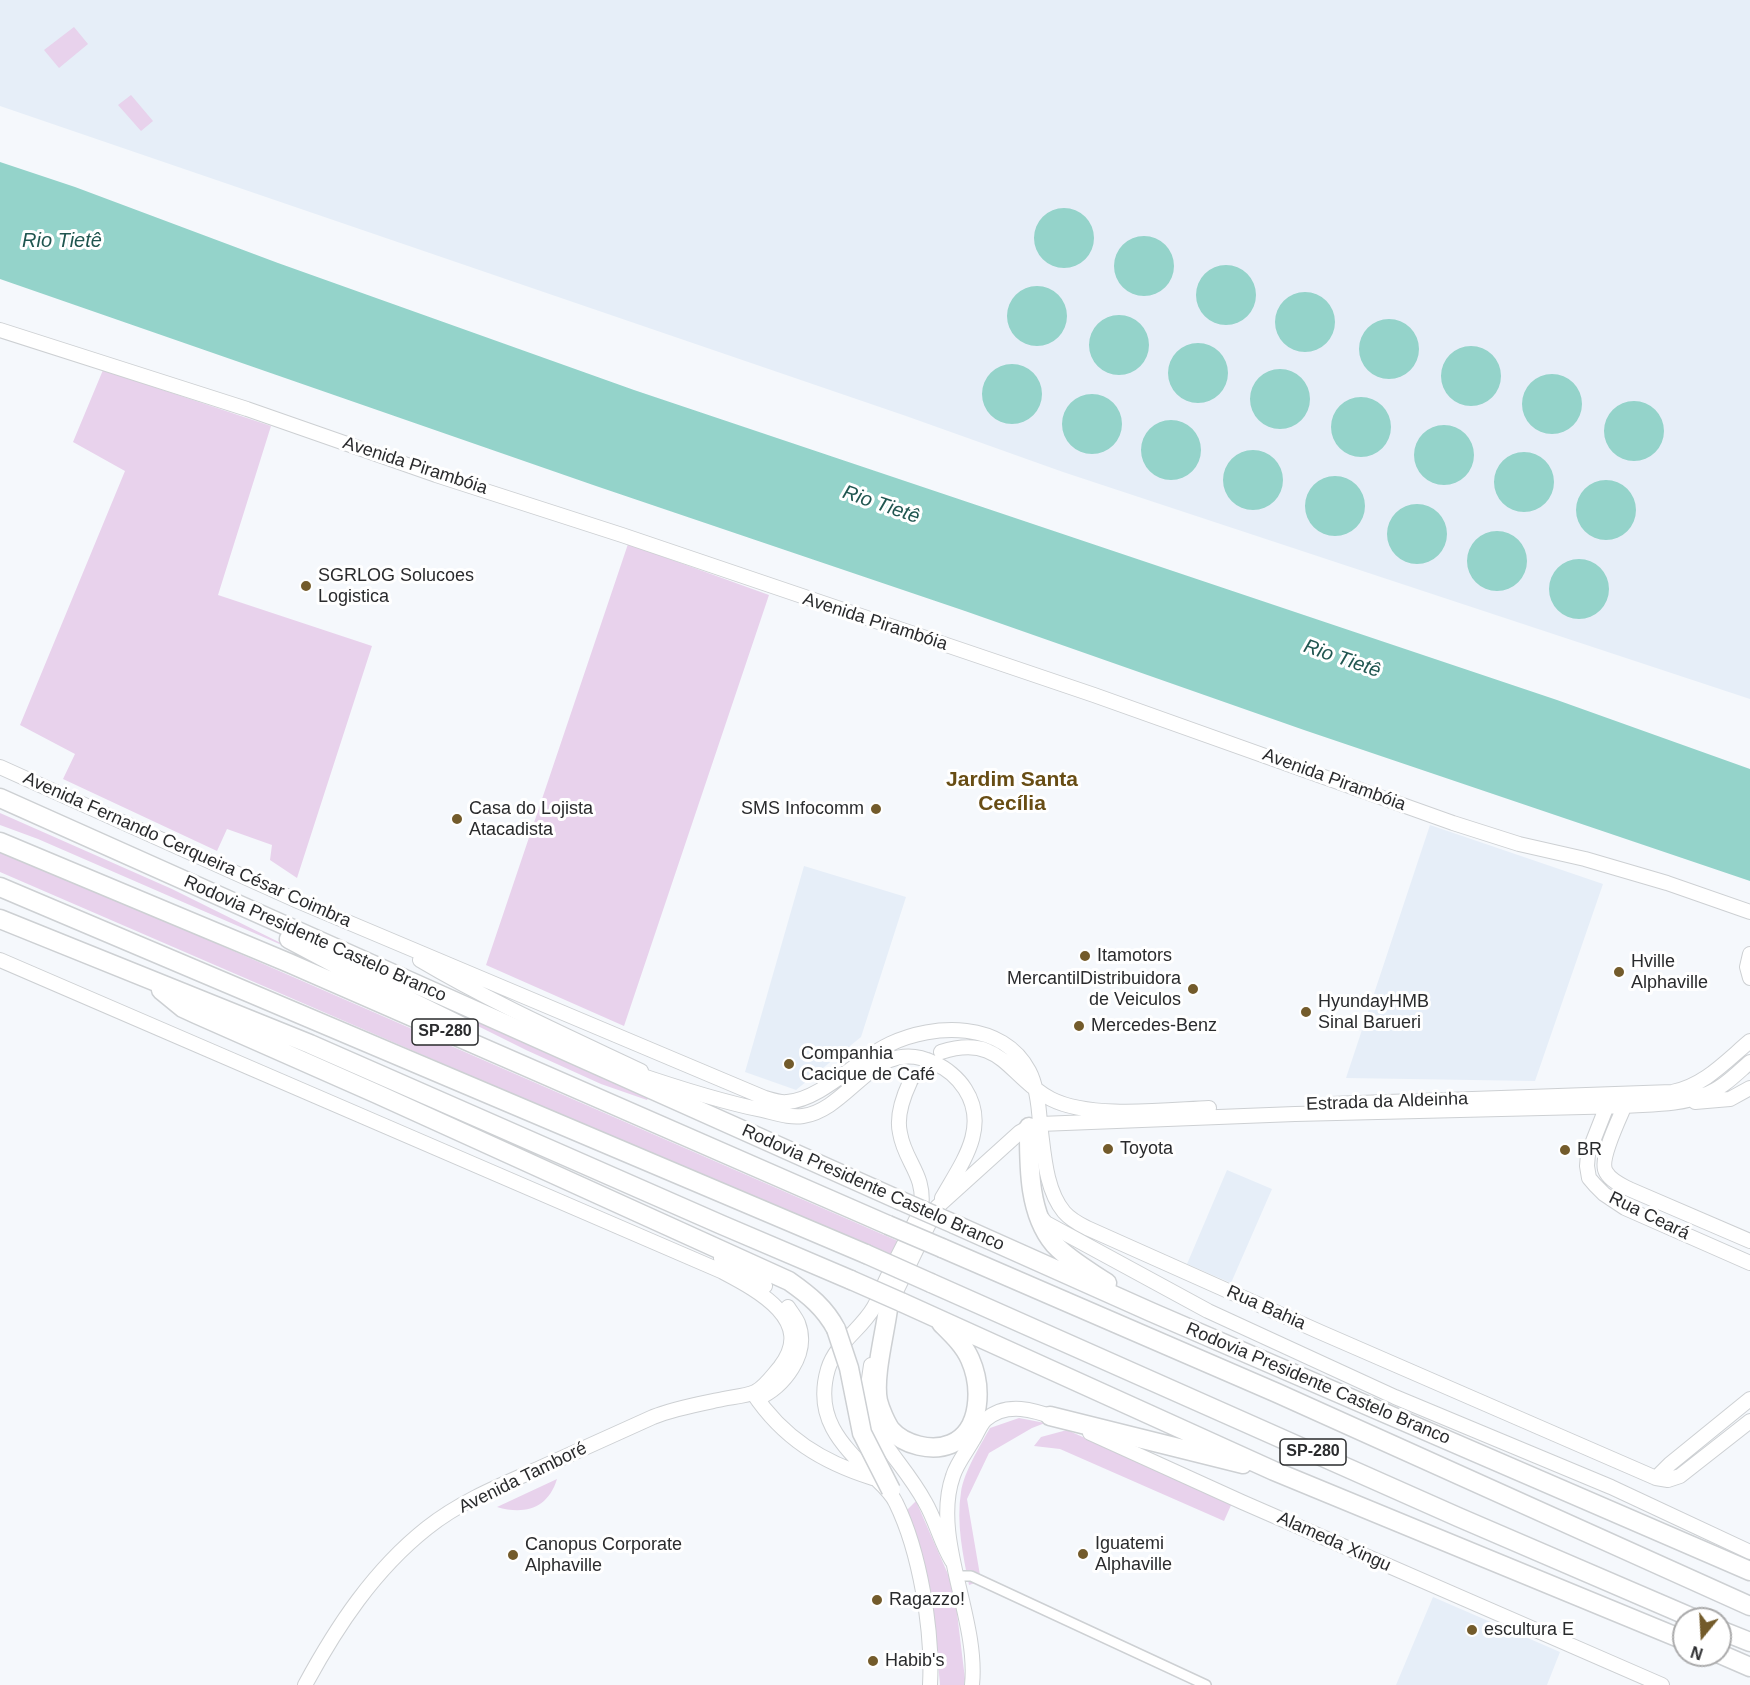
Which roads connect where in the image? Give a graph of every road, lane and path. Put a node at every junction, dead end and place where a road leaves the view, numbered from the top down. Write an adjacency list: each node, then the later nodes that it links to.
1 (1, 330): 7 (main road, Avenida Pirambóia)
2 (0, 767): 9 (main road, Avenida Fernando Cerqueira César Coimbra)
3 (0, 798): 14 (highway, Rodovia Presidente Castelo Branco)
4 (0, 804): 22 (highway)
5 (0, 842): 22 (highway, Rodovia Presidente Castelo Branco / SP-280)
6 (0, 887): 56 (highway, SP-280, bridge)
7 (1750, 912)
8 (0, 919): 13 (highway)
9 (375, 933): 19 (main road); 21 (main road, Rua Bahia)
10 (1750, 954): 12 (main road)
11 (0, 960): 39 (main road)
12 (1750, 978)
13 (148, 980): 32 (highway); 38 (highway, bridge)
14 (528, 1034): 19 (main road); 37 (highway, Rodovia Presidente Castelo Branco, bridge)
15 (1750, 1041): 24 (main road, Estrada da Aldeinha)
16 (941, 1052): 21 (main road, Estrada da Aldeinha)
17 (1747, 1065): 25 (main road, Estrada da Aldeinha)
18 (910, 1082): 49 (main road)
19 (674, 1087): 29 (main road)
20 (1750, 1088): 25 (main road)
21 (1035, 1090): 26 (main road, Estrada da Aldeinha); 28 (main road, Rua Bahia)
22 (597, 1098): 55 (highway, Rodovia Presidente Castelo Branco / SP-280, bridge)
23 (1609, 1100): 24 (main road, Estrada da Aldeinha); 26 (main road, Estrada da Aldeinha); 27 (main road, Estrada da Aldeinha); 34 (main road, Rua Ceará)
24 (1627, 1100): 25 (main road, Estrada da Aldeinha); 31 (main road, Rua Ceará)
25 (1678, 1102)
26 (1073, 1108): 27 (main road)
27 (1066, 1123): 28 (main road, Estrada da Aldeinha)
28 (1034, 1125): 29 (main road); 30 (highway); 43 (main road, Rua Bahia)
29 (937, 1207): 36 (main road)
30 (1037, 1214): 37 (highway); 44 (main road)
31 (1723, 1230): 33 (main road, Rua Ceará); 34 (main road)
32 (683, 1234): 39 (main road); 50 (highway, bridge)
33 (1750, 1241)
34 (1714, 1247): 35 (main road, Rua Ceará)
35 (1750, 1263)
36 (888, 1309): 38 (highway); 52 (main road)
37 (1151, 1312): 53 (highway, Rodovia Presidente Castelo Branco)
38 (931, 1315): 46 (highway)
39 (755, 1396): 49 (main road); 62 (main road, Avenida Tamboré)
40 (1750, 1399): 45 (main road)
41 (1050, 1416): 46 (highway); 52 (main road, Alameda Xingu); 66 (main road, Alameda Xingu)
42 (1750, 1421): 47 (main road)
43 (1556, 1434): 44 (main road); 48 (main road, Rua Bahia)
44 (1552, 1461): 51 (main road)
45 (1670, 1464): 47 (main road); 48 (main road)
46 (1274, 1471): 57 (highway)
47 (1680, 1476): 48 (main road, Rua Bahia)
48 (1656, 1478)
49 (875, 1479): 50 (main road)
50 (892, 1495): 63 (main road)
51 (1750, 1552)
52 (952, 1561): 54 (main road)
53 (1750, 1571)
54 (956, 1576): 64 (main road); 65 (street)
55 (1750, 1606)
56 (1672, 1609)
57 (1672, 1635)
58 (1732, 1635): 59 (highway)
59 (1750, 1642)
60 (1732, 1659): 61 (highway)
61 (1750, 1667)
62 (305, 1685)
63 (930, 1685)
64 (972, 1685)
65 (1206, 1685)
66 (1662, 1685)

